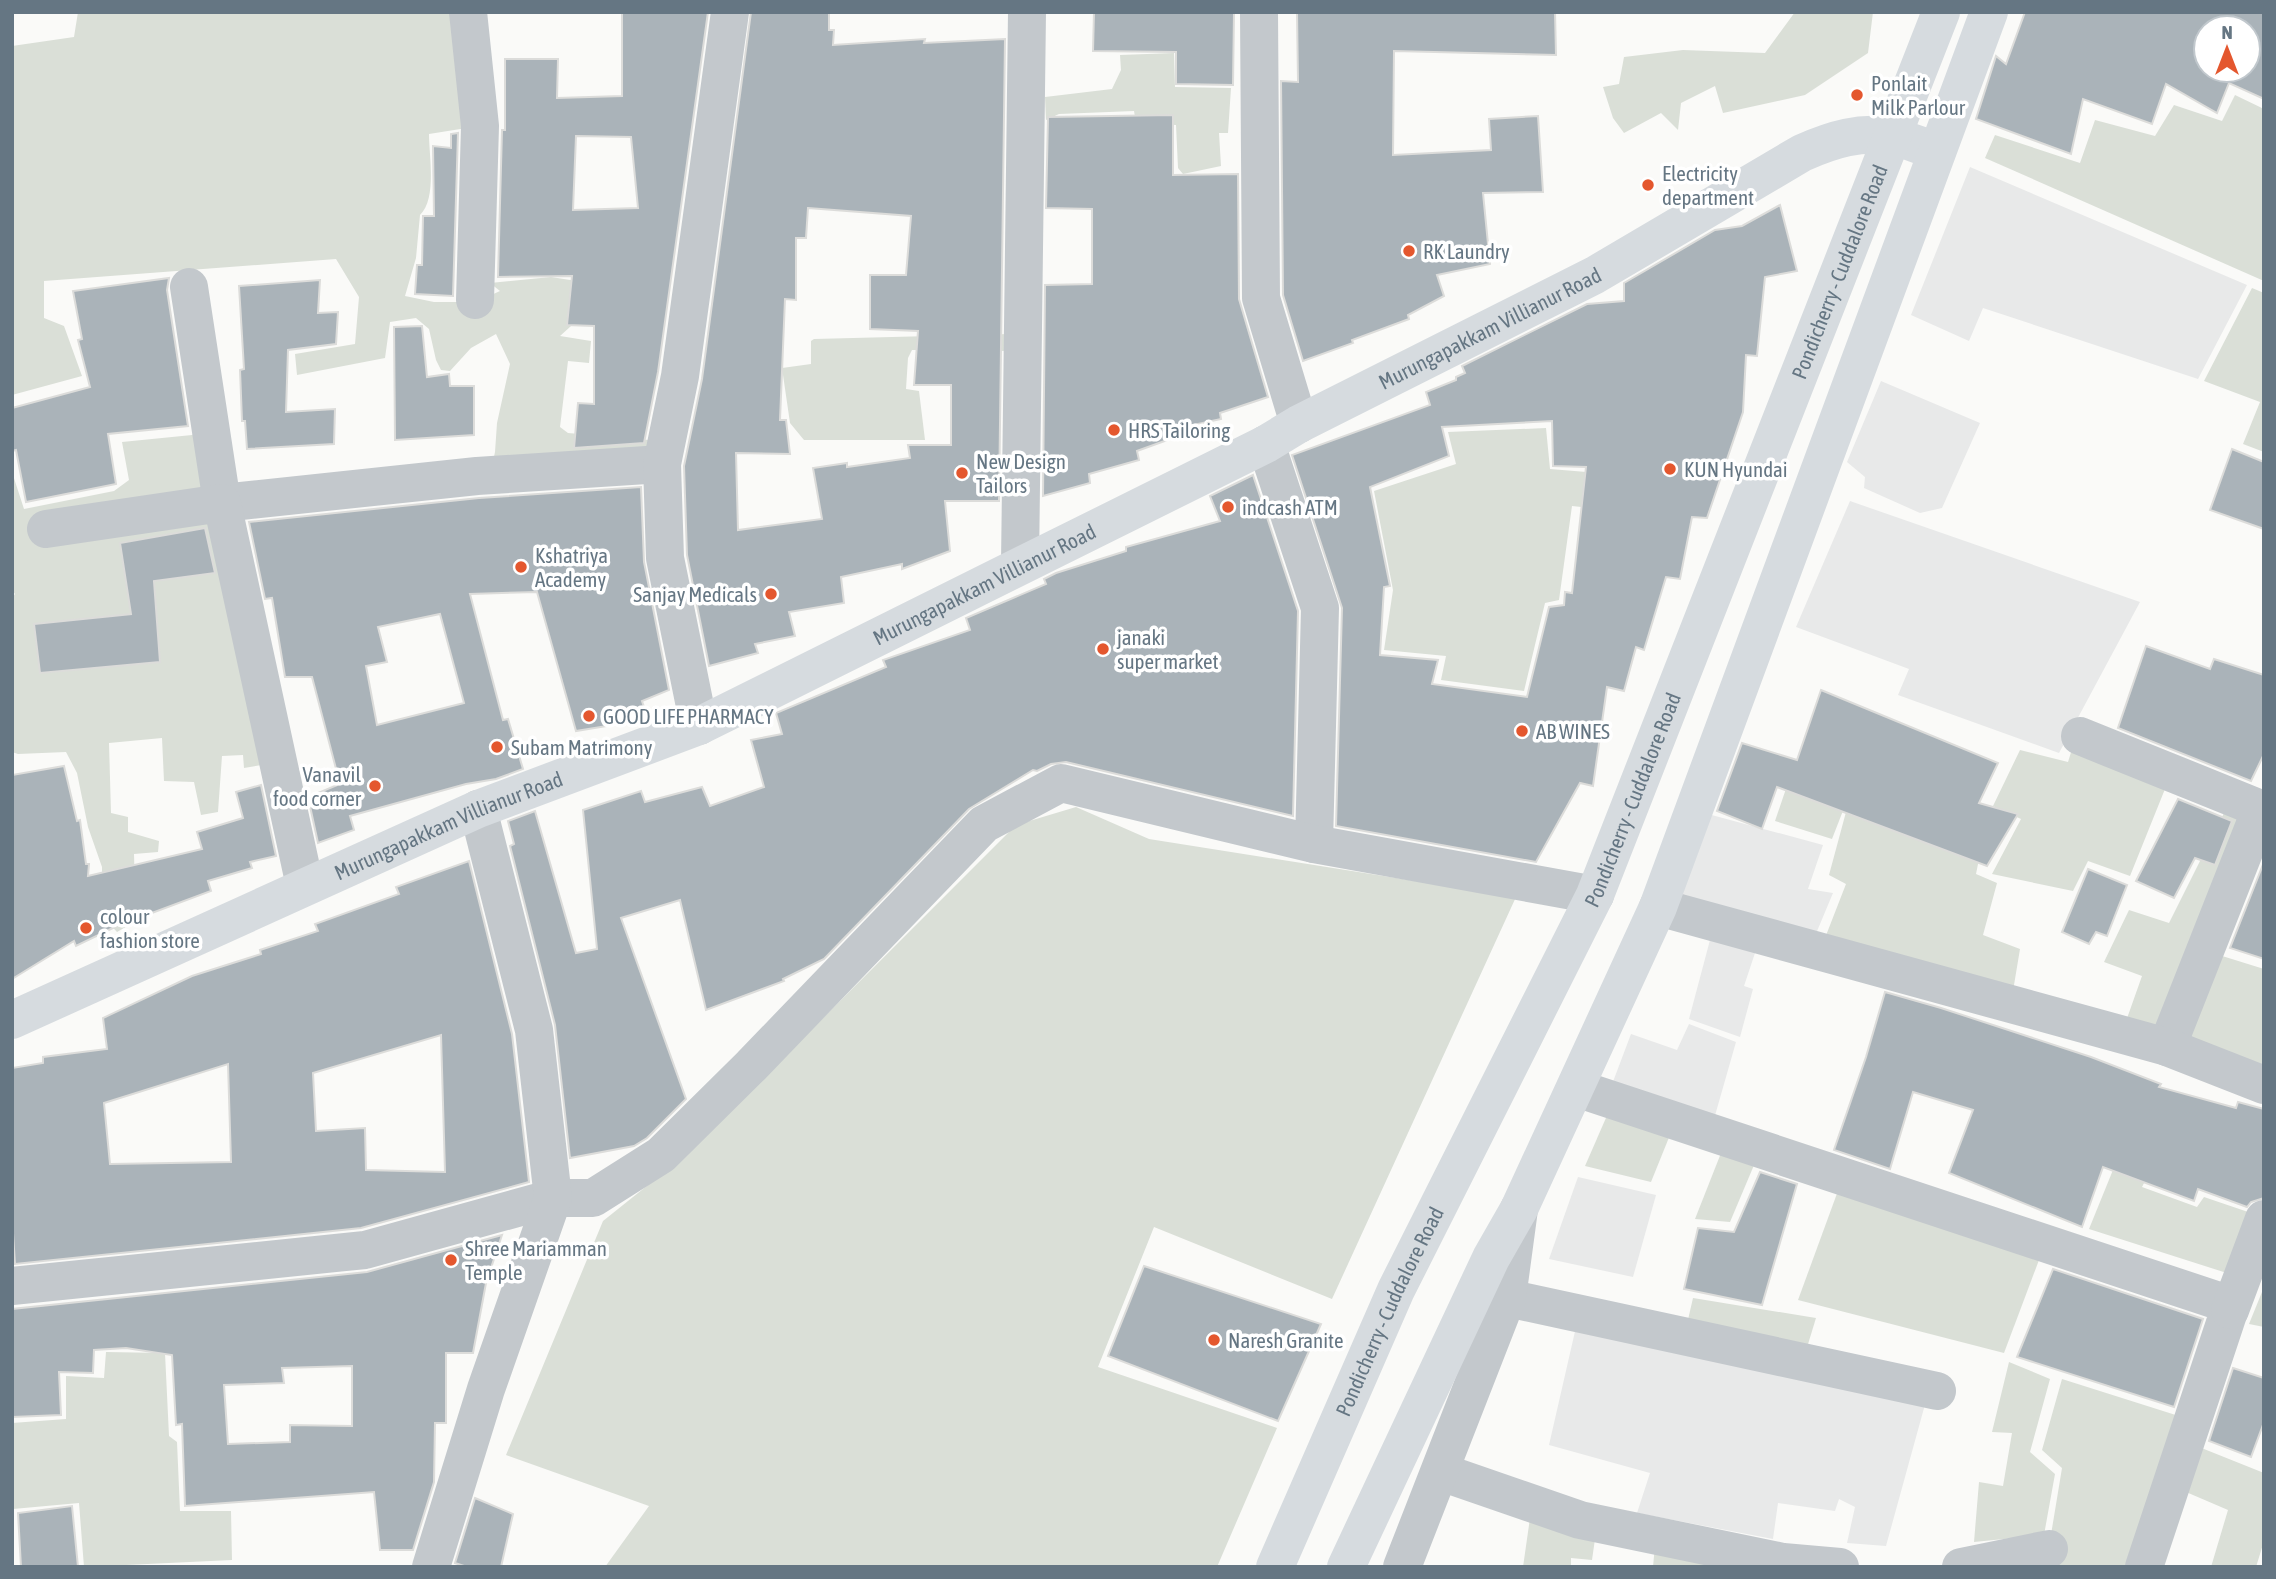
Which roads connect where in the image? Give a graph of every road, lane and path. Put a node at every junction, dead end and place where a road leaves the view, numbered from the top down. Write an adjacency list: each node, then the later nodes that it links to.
1 (468, 12): 10 (street)
2 (730, 12): 13 (street)
3 (1027, 12): 16 (street)
4 (1259, 12): 11 (street)
5 (1941, 12): 7 (main road, Pondicherry - Cuddalore Road)
6 (1989, 12): 8 (main road)
7 (1893, 136): 8 (main road, Murungapakkam Villianur Road); 11 (main road, Murungapakkam Villianur Road); 22 (main road, Pondicherry - Cuddalore Road)
8 (1937, 152): 23 (main road)
9 (189, 287): 14 (street)
10 (475, 300)
11 (1299, 424): 12 (main road, Murungapakkam Villianur Road)
12 (1266, 444): 16 (main road, Murungapakkam Villianur Road); 20 (street)
13 (662, 464): 14 (street); 17 (street)
14 (222, 503): 15 (street); 21 (street)
15 (46, 529)
16 (1020, 564): 17 (main road, Murungapakkam Villianur Road)
17 (699, 726): 19 (main road, Murungapakkam Villianur Road)
18 (2080, 736): 25 (street)
19 (478, 809): 21 (main road, Murungapakkam Villianur Road); 28 (street)
20 (1314, 844): 22 (street); 28 (street)
21 (305, 886): 24 (main road, Murungapakkam Villianur Road)
22 (1595, 895): 38 (main road, Pondicherry - Cuddalore Road)
23 (1658, 907): 25 (street); 27 (main road)
24 (12, 1020)
25 (2167, 1046): 26 (street)
26 (2264, 1086)
27 (1576, 1088): 29 (main road); 33 (street)
28 (553, 1198): 31 (street); 37 (street)
29 (1519, 1209): 32 (street); 39 (main road)
30 (2264, 1219): 33 (street)
31 (12, 1286)
32 (1507, 1298): 34 (street); 35 (street)
33 (2230, 1308): 43 (street)
34 (1937, 1391)
35 (1441, 1472): 40 (street); 41 (street)
36 (2049, 1549): 42 (street)
37 (431, 1567)
38 (1275, 1567)
39 (1346, 1567)
40 (1402, 1567)
41 (1840, 1567)
42 (1961, 1567)
43 (2144, 1567)

